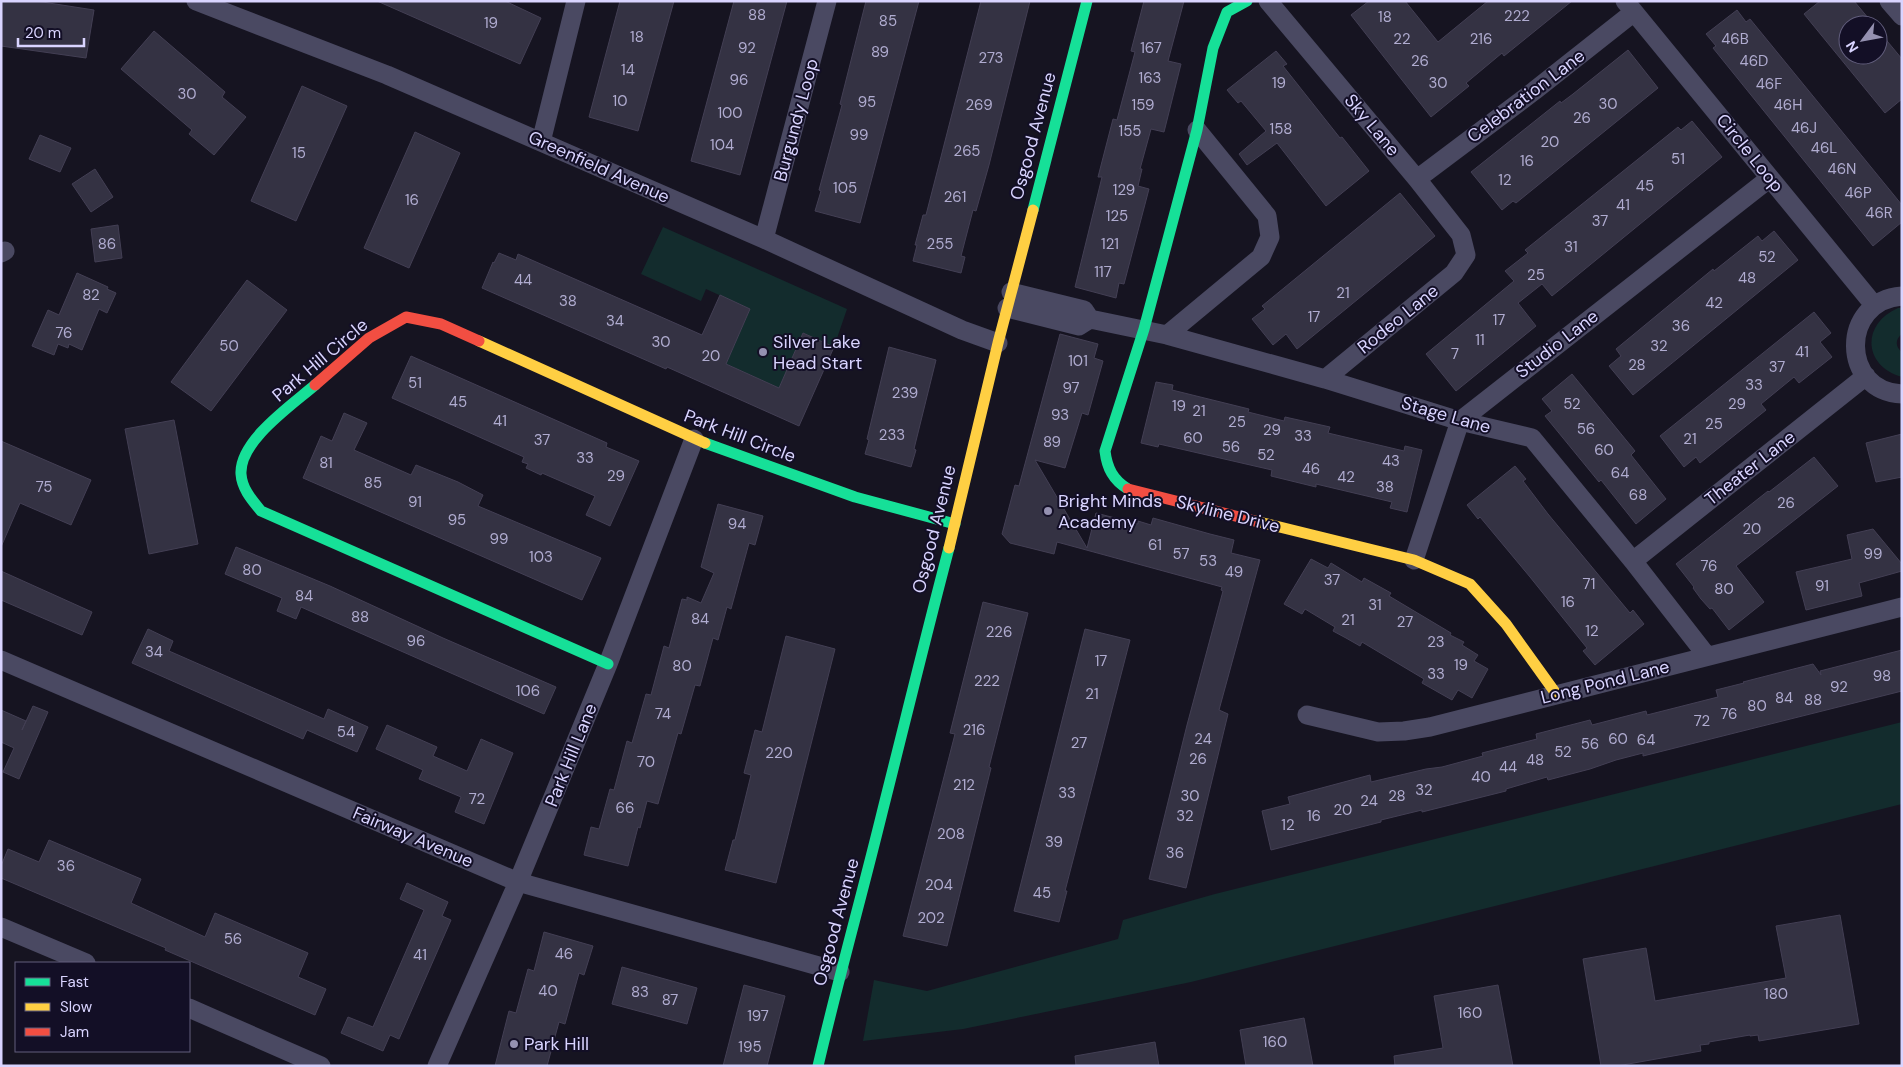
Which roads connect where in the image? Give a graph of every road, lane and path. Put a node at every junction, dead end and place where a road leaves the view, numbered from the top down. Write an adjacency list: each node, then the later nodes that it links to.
1 (196, 1): 11 (street, Greenfield Avenue)
2 (576, 1): 11 (street)
3 (827, 1): 14 (street, Burgundy Loop)
4 (1087, 1): 17 (street, Osgood Avenue)
5 (1247, 1): 10 (street, Skyline Drive)
6 (1268, 1): 13 (street, Sky Lane)
7 (1889, 1): 9 (street)
8 (1630, 7): 12 (street, Circle Loop); 13 (street, Celebration Lane)
9 (1902, 16)
10 (1197, 130): 19 (street, Skyline Drive); 20 (street)
11 (541, 142): 14 (street, Greenfield Avenue)
12 (1770, 178): 18 (street, Circle Loop); 25 (street, Studio Lane)
13 (1417, 179): 15 (street, Sky Lane)
14 (764, 239): 21 (street, Greenfield Avenue)
15 (1466, 255): 23 (street, Rodeo Lane)
16 (1902, 296): 18 (street)
17 (1009, 300): 19 (street, Stage Lane); 21 (street, Osgood Avenue)
18 (1874, 305): 22 (street)
19 (1144, 329): 20 (street, Stage Lane); 28 (street, Skyline Drive)
20 (1167, 335): 23 (street, Stage Lane)
21 (998, 343): 27 (street, Osgood Avenue)
22 (1866, 376): 24 (street); 29 (street, Theater Lane)
23 (1325, 379): 25 (street, Stage Lane)
24 (1902, 394)
25 (1460, 421): 28 (street); 29 (street, Stage Lane)
26 (694, 439): 27 (street, Park Hill Circle); 33 (street, Park Hill Lane); 33 (street, Park Hill Circle)
27 (954, 524): 39 (street, Osgood Avenue)
28 (1414, 560): 34 (street, Skyline Drive)
29 (1633, 561): 31 (street, Stage Lane)
30 (1902, 608): 31 (street, Long Pond Lane)
31 (1707, 656): 34 (street, Long Pond Lane)
32 (1, 660): 36 (street, Fairway Avenue)
33 (608, 664): 36 (street, Park Hill Lane)
34 (1557, 695): 35 (street, Long Pond Lane)
35 (1307, 715)
36 (518, 882): 39 (street, Fairway Avenue); 42 (street, Park Hill Lane)
37 (1, 926): 38 (street)
38 (84, 962)
39 (840, 972): 43 (street, Osgood Avenue)
40 (190, 1008): 41 (street)
41 (321, 1066)
42 (437, 1066)
43 (818, 1066)

